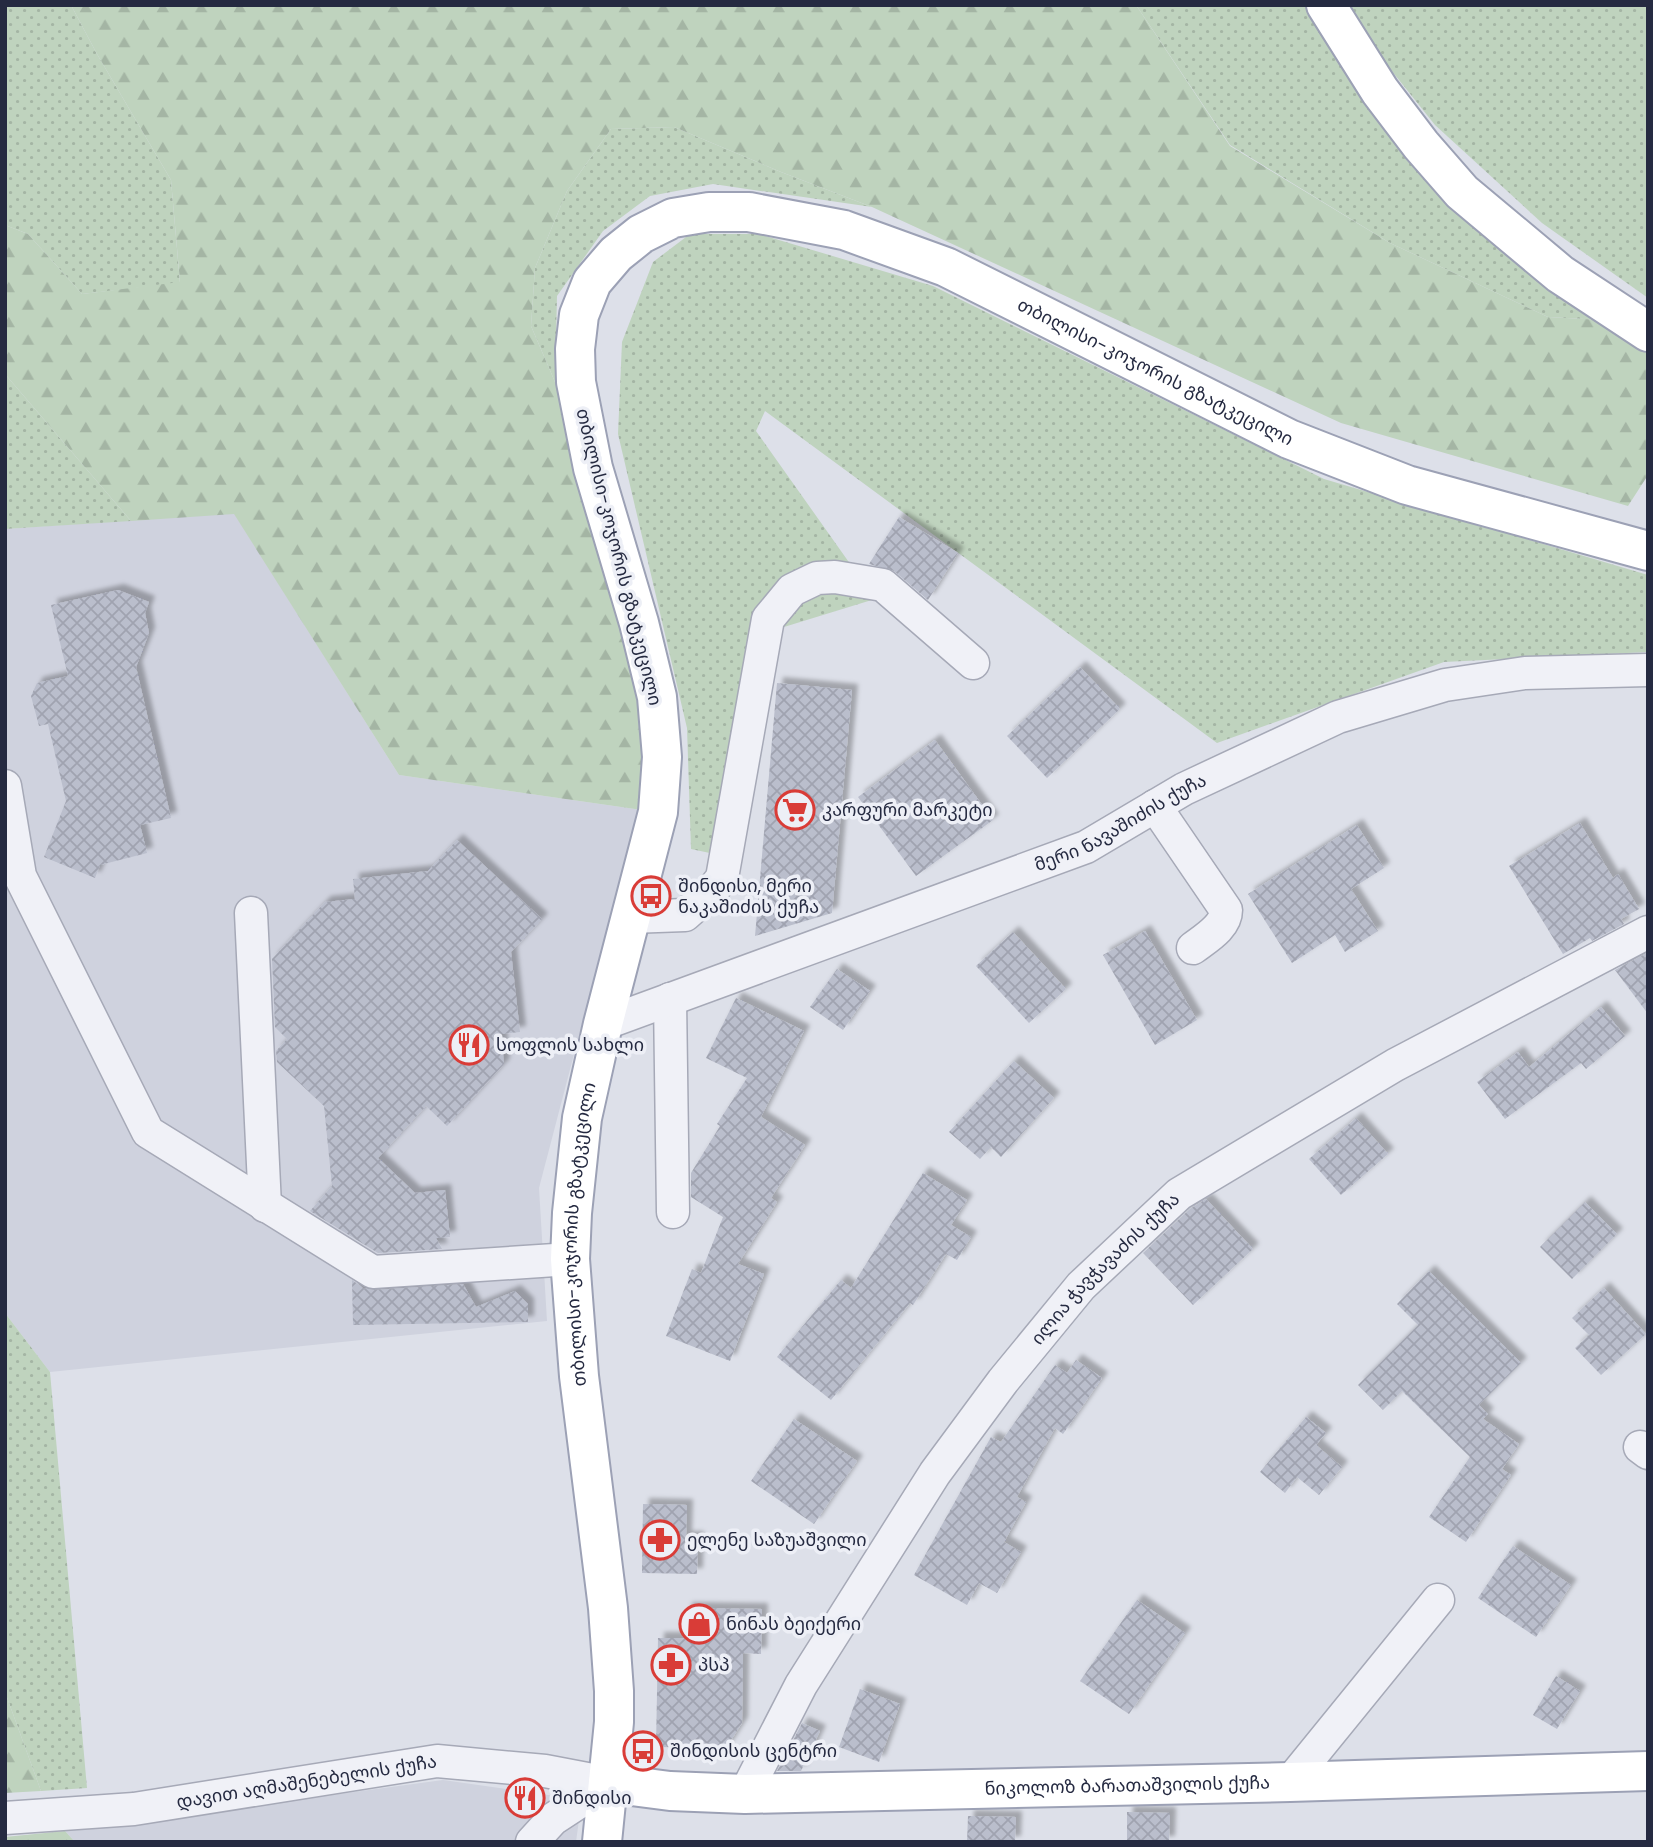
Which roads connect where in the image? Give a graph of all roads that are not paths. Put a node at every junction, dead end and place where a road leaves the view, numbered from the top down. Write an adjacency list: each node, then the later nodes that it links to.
1 (1326, 5): 2 (main road)
2 (1648, 332)
3 (1648, 551): 9 (main road, თბილისი-კოჯორის გზატკეცილი)
4 (973, 663): 9 (street)
5 (1648, 670): 7 (street, მერი ნავაშიძის ქუჩა)
6 (5, 786): 14 (street)
7 (1156, 806): 11 (street); 12 (street, მერი ნავაშიძის ქუჩა)
8 (251, 913): 14 (street)
9 (630, 917): 13 (main road, თბილისი-კოჯორის გზატკეცილი)
10 (1648, 932): 21 (street, ილია ჭავჭავაძის ქუჩა)
11 (1193, 948)
12 (670, 999): 13 (street, მერი ნავაშიძის ქუჩა); 15 (street)
13 (603, 1024): 16 (main road, თბილისი-კოჯორის გზატკეცილი)
14 (265, 1206): 16 (street)
15 (673, 1212)
16 (569, 1259): 20 (main road, თბილისი-კოჯორის გზატკეცილი)
17 (1438, 1600): 19 (street)
18 (1648, 1771): 19 (main road, ნიკოლოზ ბარათაშვილის ქუჩა)
19 (1290, 1782): 21 (main road, ნიკოლოზ ბარათაშვილის ქუჩა)
20 (608, 1783): 21 (main road, ნიკოლოზ ბარათაშვილის ქუჩა); 22 (street, დავით აღმაშენებელის ქუჩა); 23 (street); 24 (main road, თბილისი-კოჯორის გზატკეცილი)
21 (745, 1794)
22 (5, 1818)
23 (532, 1842)
24 (601, 1842)

